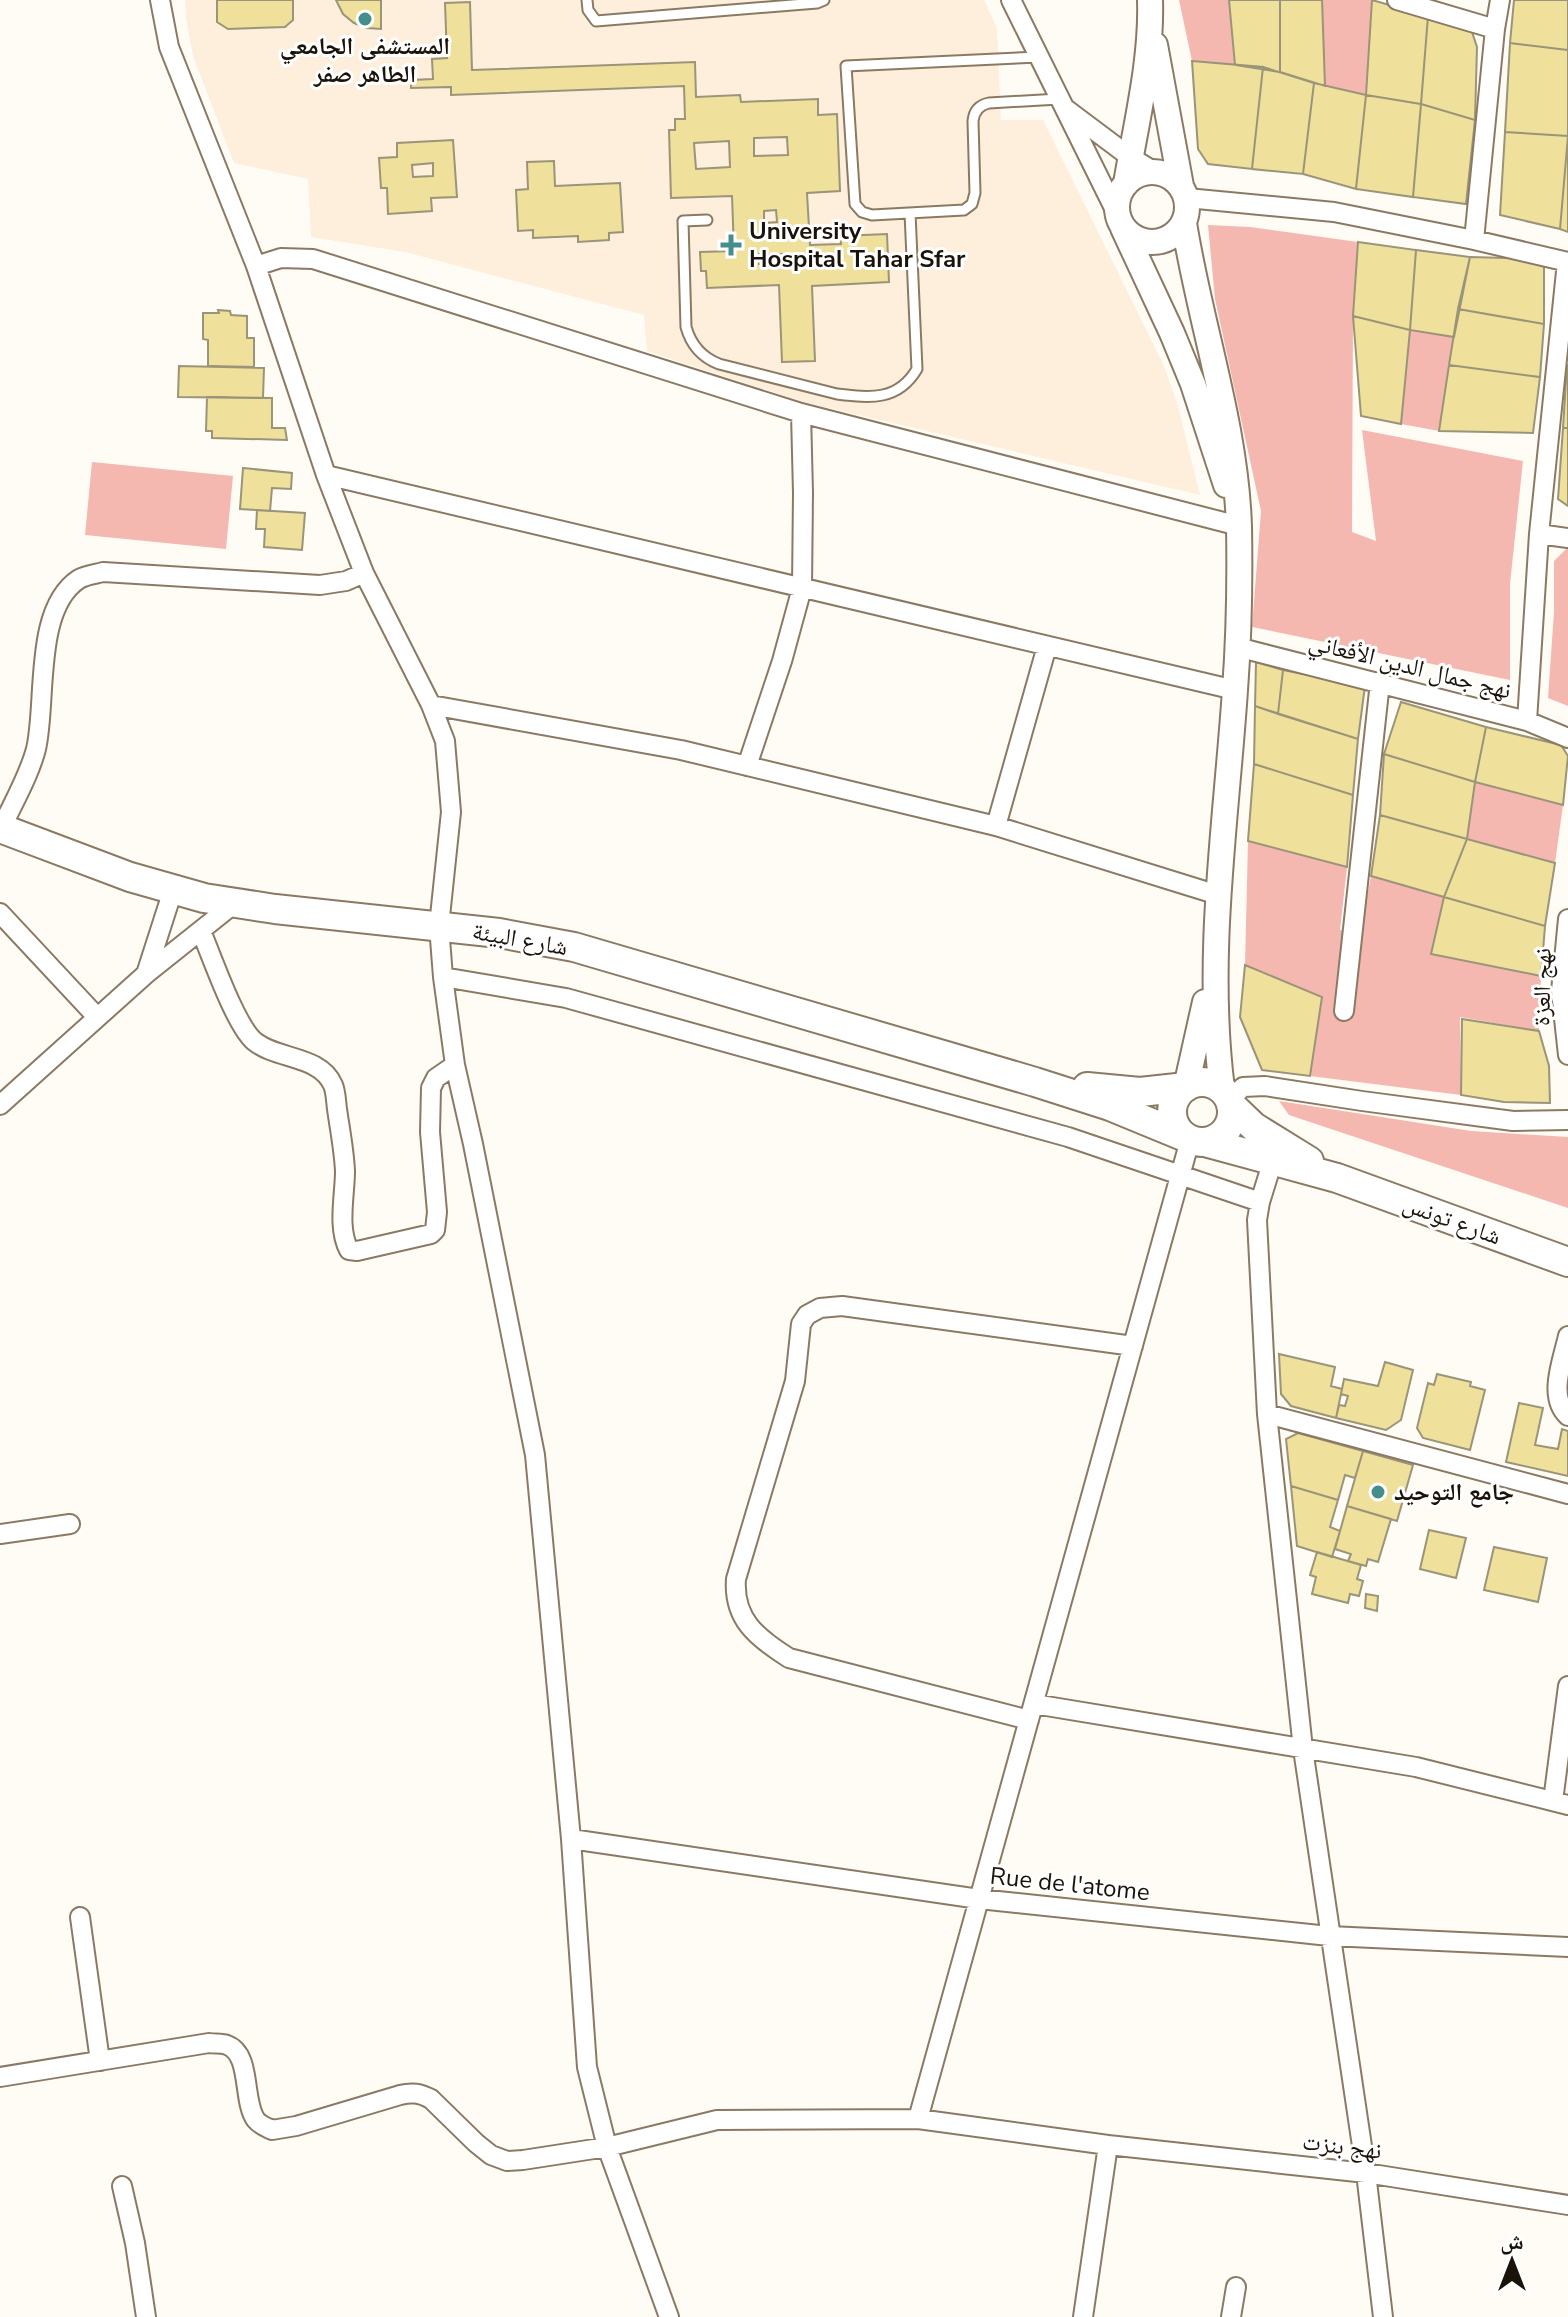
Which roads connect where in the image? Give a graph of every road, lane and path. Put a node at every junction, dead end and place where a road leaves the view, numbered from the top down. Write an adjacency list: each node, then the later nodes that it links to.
1 (160, 0): 21 (street)
2 (587, 0): 3 (lane)
3 (824, 0)
4 (1011, 0): 9 (street)
5 (1397, 0): 8 (street)
6 (1500, 0): 8 (street)
7 (1150, 11): 11 (street); 14 (street)
8 (1495, 29): 19 (street)
9 (1039, 57): 10 (street); 15 (lane)
10 (1061, 103): 11 (street); 15 (lane); 17 (street)
11 (1130, 157): 12 (street); 13 (street)
12 (1155, 172): 13 (street); 14 (street)
13 (1126, 184): 17 (street)
14 (1184, 192): 18 (street); 19 (street)
15 (910, 213): 16 (lane)
16 (707, 220)
17 (1120, 221): 18 (street); 24 (street)
18 (1184, 223): 24 (street)
19 (1474, 240): 20 (street)
20 (1568, 262): 25 (street)
21 (256, 266): 22 (street); 23 (street)
22 (801, 413): 24 (street); 28 (street)
23 (326, 475): 27 (street); 28 (street)
24 (1239, 526): 30 (street)
25 (1539, 534): 26 (street); 34 (street)
26 (1568, 538)
27 (364, 573): 33 (street); 38 (street)
28 (802, 588): 29 (street); 36 (street)
29 (1047, 646): 32 (street); 37 (street)
30 (1237, 647): 31 (street, نهج جمال الدين الأفعاني); 32 (street)
31 (1380, 682): 34 (street, نهج جمال الدين الأفعاني); 49 (street)
32 (1235, 690): 40 (street)
33 (431, 705): 36 (street); 44 (street)
34 (1527, 721): 35 (street, نهج جمال الدين الأفعاني)
35 (1568, 738)
36 (747, 766): 37 (street)
37 (996, 826): 40 (street)
38 (1, 828): 39 (main road, شارع البيئة)
39 (173, 890): 41 (main road, شارع البيئة); 47 (street)
40 (1218, 895): 46 (street)
41 (235, 903): 44 (main road, شارع البيئة); 45 (street)
42 (0, 913): 50 (street)
43 (1568, 919): 51 (street, نهج العزة)
44 (439, 926): 48 (street); 53 (main road, شارع البيئة)
45 (201, 931): 47 (street); 52 (street)
46 (1214, 952): 54 (street); 56 (street)
47 (146, 974): 50 (street)
48 (443, 977): 52 (street); 60 (street)
49 (1344, 1011)
50 (97, 1017): 55 (street)
51 (1568, 1055)
52 (455, 1065): 75 (street)
53 (1035, 1082): 54 (main road, شارع البيئة); 58 (main road, شارع البيئة)
54 (1186, 1087): 56 (main road); 58 (main road)
55 (4, 1094)
56 (1227, 1098): 57 (street); 58 (main road); 61 (main road, شارع تونس)
57 (1568, 1120)
58 (1193, 1139): 59 (main road, شارع تونس); 60 (street)
59 (1273, 1160): 61 (main road, شارع تونس); 62 (street)
60 (1180, 1176): 62 (street); 65 (street)
61 (1337, 1178): 63 (main road, شارع تونس)
62 (1260, 1202): 66 (street)
63 (1568, 1262)
64 (1568, 1336): 67 (street)
65 (1133, 1346): 72 (street); 72 (street)
66 (1267, 1414): 68 (street); 73 (street)
67 (1568, 1416)
68 (1568, 1494)
69 (70, 1524): 70 (street)
70 (0, 1534)
71 (1568, 1686): 74 (street)
72 (1031, 1712): 73 (street); 76 (street)
73 (1303, 1749): 74 (street); 78 (street)
74 (1561, 1803)
75 (571, 1839): 76 (street, Rue de l'atome); 84 (street)
76 (979, 1899): 78 (street, Rue de l'atome); 82 (street)
77 (80, 1917): 80 (street)
78 (1329, 1936): 79 (street, Rue de l'atome); 85 (street)
79 (1568, 1947)
80 (100, 2061): 81 (street, نهج بنزت); 84 (street, نهج بنزت)
81 (0, 2077)
82 (918, 2119): 83 (street, نهج بنزت); 84 (street, نهج بنزت)
83 (1108, 2145): 85 (street, نهج بنزت); 91 (street)
84 (607, 2147): 90 (street)
85 (1366, 2173): 87 (street, نهج بنزت); 93 (street)
86 (122, 2186): 89 (street)
87 (1568, 2205)
88 (1236, 2287): 92 (street)
89 (146, 2317)
90 (669, 2317)
91 (1083, 2317)
92 (1231, 2317)
93 (1383, 2317)

